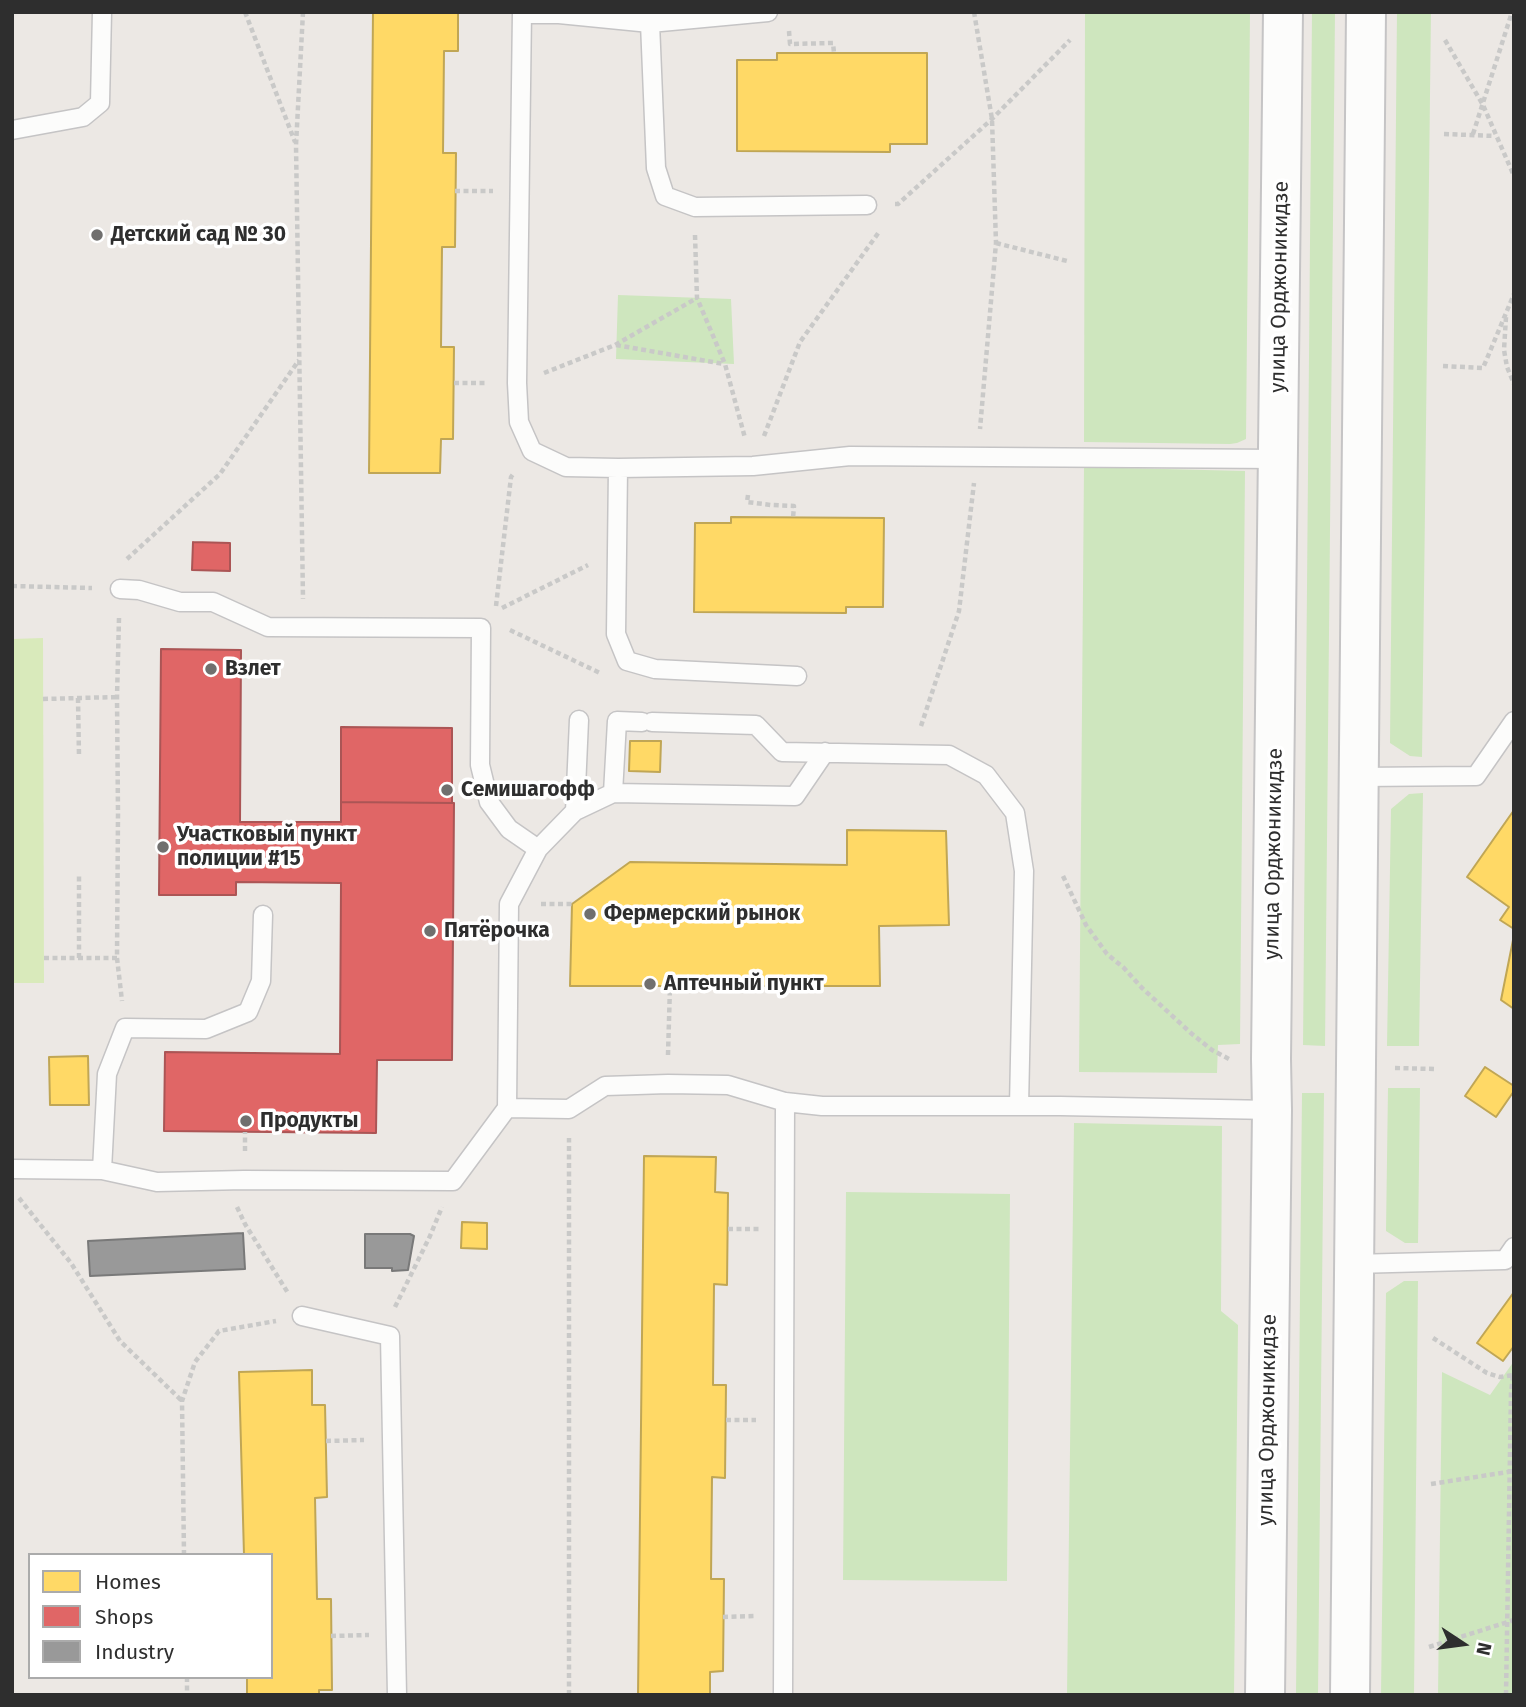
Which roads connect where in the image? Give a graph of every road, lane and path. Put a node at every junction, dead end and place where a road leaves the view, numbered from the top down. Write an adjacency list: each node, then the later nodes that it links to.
1 (103, 12): 17 (lane)
2 (245, 12): 21 (path)
3 (303, 12): 21 (path)
4 (768, 12): 10 (lane)
5 (974, 12): 16 (path)
6 (1283, 12): 46 (street, улица Орджоникидзе)
7 (1366, 12): 67 (street)
8 (1512, 12): 15 (path)
9 (522, 13): 10 (lane); 24 (lane)
10 (650, 23): 27 (lane)
11 (1070, 40): 16 (path)
12 (1444, 40): 15 (path)
13 (790, 44): 14 (path)
14 (834, 53)
15 (1483, 105): 19 (path); 20 (path)
16 (992, 119): 25 (path); 30 (path)
17 (12, 130)
18 (1444, 134): 19 (path)
19 (1474, 134): 20 (path)
20 (1495, 136): 22 (path)
21 (296, 145): 39 (path)
22 (1514, 176)
23 (455, 191): 24 (path)
24 (519, 191): 42 (lane)
25 (898, 204): 26 (path); 28 (path)
26 (867, 205): 27 (lane)
27 (695, 207): 33 (path)
28 (891, 215)
29 (883, 226): 47 (path)
30 (996, 243): 31 (path); 45 (path)
31 (1068, 261)
32 (1514, 294): 35 (path)
33 (697, 298): 36 (path); 40 (path)
34 (1514, 303): 35 (path)
35 (1507, 310): 37 (path); 38 (path)
36 (615, 345): 40 (path); 42 (path)
37 (1492, 346): 38 (path); 41 (path)
38 (1504, 350): 43 (path)
39 (299, 360): 52 (path); 55 (path)
40 (725, 364): 47 (path)
41 (1443, 366)
42 (517, 383): 44 (lane)
43 (1514, 384)
44 (532, 451): 48 (lane); 51 (path)
45 (978, 457): 46 (lane); 47 (lane); 65 (path)
46 (1278, 458): 89 (street, улица Орджоникидзе)
47 (753, 466): 48 (lane)
48 (618, 468): 51 (lane)
49 (747, 502): 50 (path)
50 (793, 518)
51 (617, 551): 58 (lane)
52 (125, 562)
53 (12, 586): 54 (path)
54 (120, 589): 55 (lane); 59 (path)
55 (304, 627): 56 (lane)
56 (481, 628): 57 (path); 72 (lane)
57 (603, 674)
58 (797, 677)
59 (117, 697): 60 (path); 71 (path)
60 (78, 698): 61 (path); 66 (path)
61 (43, 699)
62 (579, 720): 69 (lane)
63 (1514, 721): 67 (lane)
64 (825, 752): 65 (lane); 68 (lane); 68 (lane)
65 (912, 754): 86 (lane)
66 (79, 756)
67 (1359, 777): 98 (street)
68 (613, 793): 69 (lane)
69 (575, 811): 72 (lane)
70 (112, 814): 71 (path)
71 (118, 814): 78 (path)
72 (538, 849): 87 (lane)
73 (79, 874): 77 (path)
74 (1063, 876): 81 (path)
75 (263, 915): 80 (lane)
76 (44, 958): 77 (path)
77 (79, 958): 78 (path)
78 (117, 958): 80 (path)
79 (670, 986): 84 (path)
80 (125, 1028): 93 (lane)
81 (1232, 1060)
82 (1387, 1068): 83 (path)
83 (1435, 1069)
84 (668, 1084): 85 (lane); 88 (lane)
85 (785, 1102): 86 (lane); 117 (lane)
86 (1019, 1106): 89 (lane)
87 (507, 1108): 88 (lane); 95 (lane)
88 (569, 1109): 116 (path)
89 (1272, 1110): 118 (street, улица Орджоникидзе)
90 (245, 1132): 91 (path)
91 (245, 1149)
92 (12, 1169): 93 (lane)
93 (102, 1170): 94 (lane)
94 (225, 1181): 95 (lane); 99 (path)
95 (453, 1181): 101 (path)
96 (12, 1191): 104 (path)
97 (1514, 1247): 98 (lane)
98 (1353, 1264): 119 (street)
99 (302, 1316): 101 (lane)
100 (283, 1320): 104 (path)
101 (390, 1336): 105 (lane)
102 (1433, 1338): 103 (path)
103 (1513, 1375): 107 (path)
104 (182, 1401): 109 (path)
105 (392, 1438): 106 (path); 112 (lane)
106 (326, 1441)
107 (1512, 1471): 108 (path); 111 (path)
108 (1431, 1484)
109 (184, 1553)
110 (1514, 1620): 111 (path)
111 (1507, 1622): 114 (path); 120 (path)
112 (396, 1633): 113 (path); 115 (lane)
113 (331, 1636)
114 (1429, 1647)
115 (397, 1695)
116 (569, 1695)
117 (783, 1695)
118 (1265, 1695)
119 (1350, 1695)
120 (1506, 1695)

